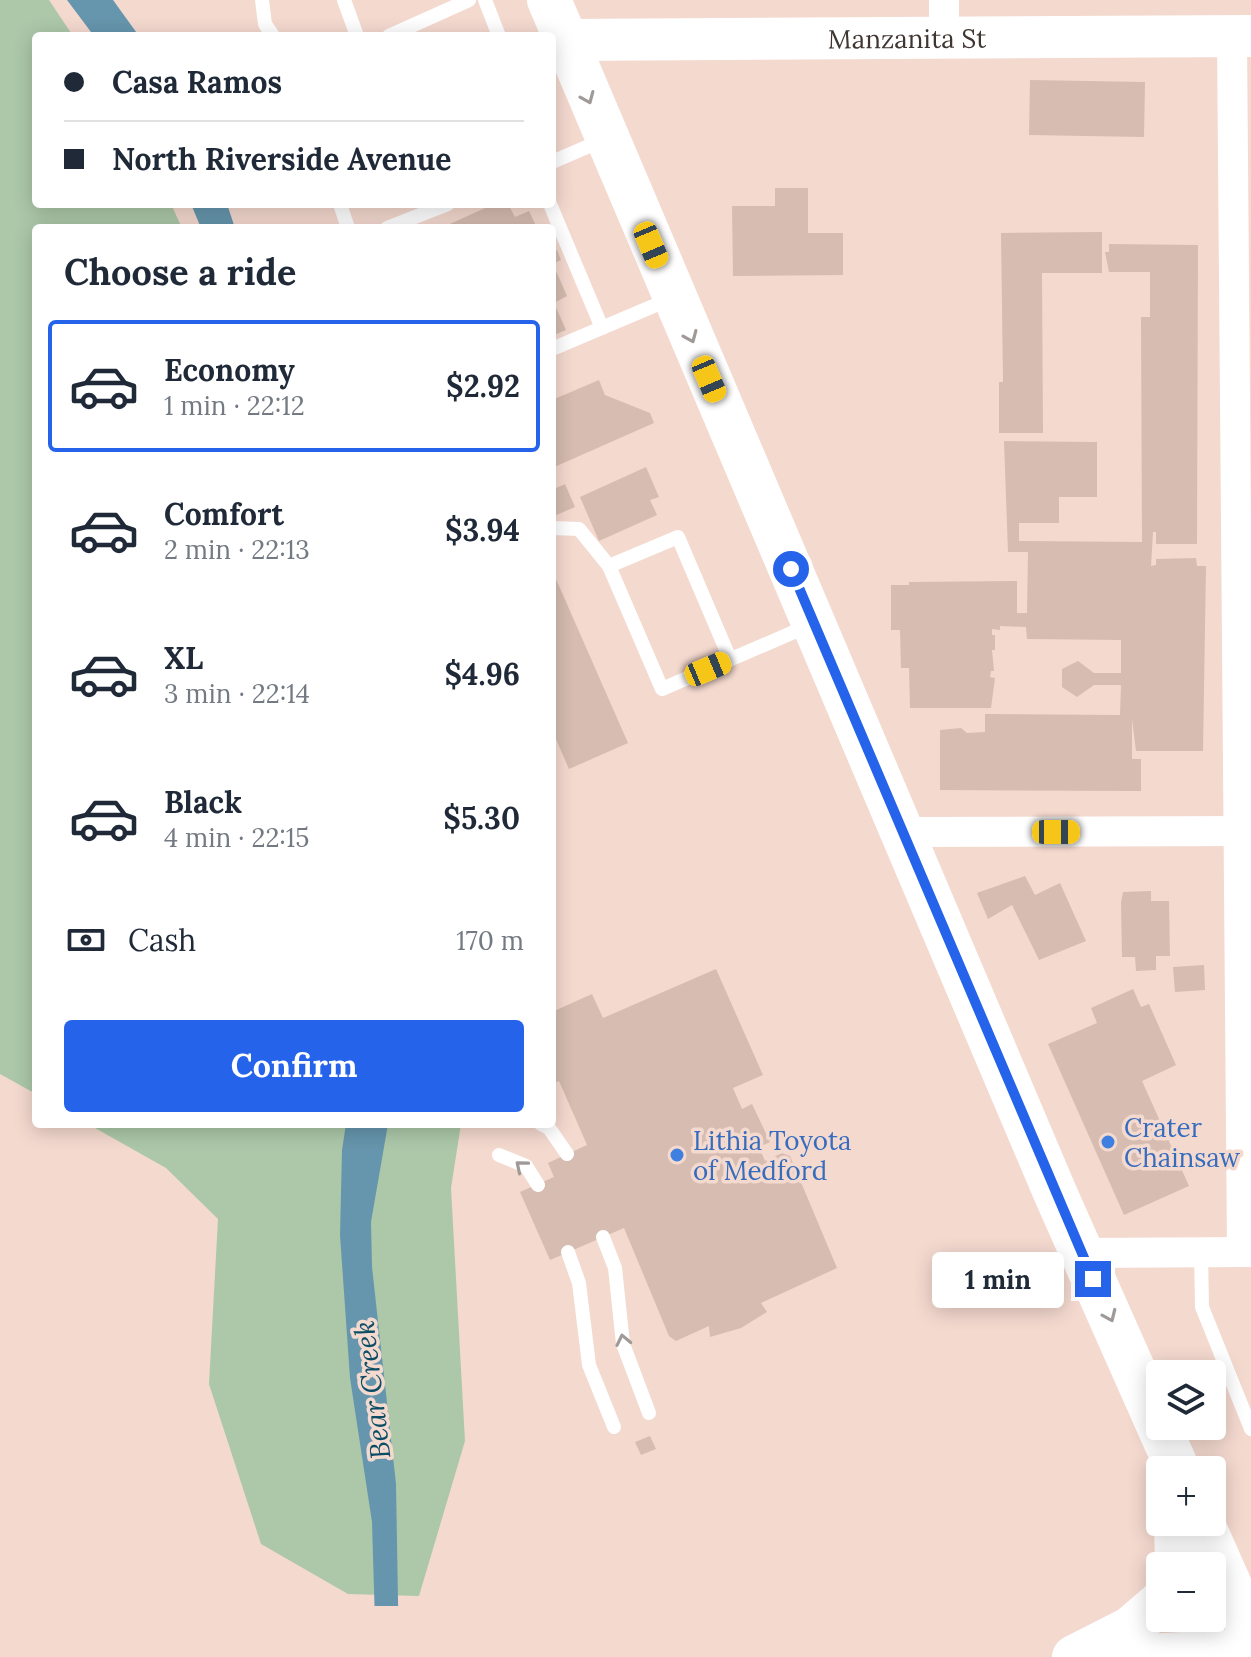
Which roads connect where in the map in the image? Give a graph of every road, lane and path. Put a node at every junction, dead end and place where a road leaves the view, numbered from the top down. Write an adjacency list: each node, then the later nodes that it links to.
1 (262, 0): 7 (lane)
2 (344, 0): 8 (lane)
3 (469, 0): 9 (lane)
4 (485, 0): 10 (lane)
5 (944, 18): 6 (street, Manzanita St); 11 (street, Manzanita St)
6 (555, 28): 12 (main road, one-way to 12)
7 (270, 32)
8 (356, 32)
9 (398, 32)
10 (497, 32)
11 (1242, 36): 24 (street)
12 (606, 139): 13 (lane); 17 (main road)
13 (556, 160)
14 (438, 208): 16 (lane)
15 (552, 208): 18 (lane)
16 (397, 224)
17 (674, 297): 18 (lane); 22 (main road, one-way to 22)
18 (602, 328): 19 (lane)
19 (556, 347)
20 (556, 528): 21 (lane)
21 (609, 566): 23 (lane); 23 (lane)
22 (814, 624): 23 (lane); 25 (main road)
23 (730, 659)
24 (1245, 831): 25 (street); 33 (street)
25 (904, 832): 34 (main road)
26 (549, 1128): 27 (lane)
27 (567, 1154)
28 (499, 1155): 29 (lane, one-way to 28)
29 (538, 1185)
30 (603, 1237): 35 (lane, one-way to 30)
31 (568, 1252): 36 (lane)
32 (1201, 1252): 33 (street); 34 (street); 37 (lane)
33 (1247, 1252)
34 (1081, 1253): 38 (main road, one-way to 38)
35 (649, 1413)
36 (614, 1427)
37 (1251, 1429)
38 (1169, 1456)
39 (1208, 1536): 41 (main road)
40 (1146, 1615): 43 (main road)
41 (1251, 1633)
42 (1251, 1649): 44 (street)
43 (1074, 1657)
44 (1112, 1657)

